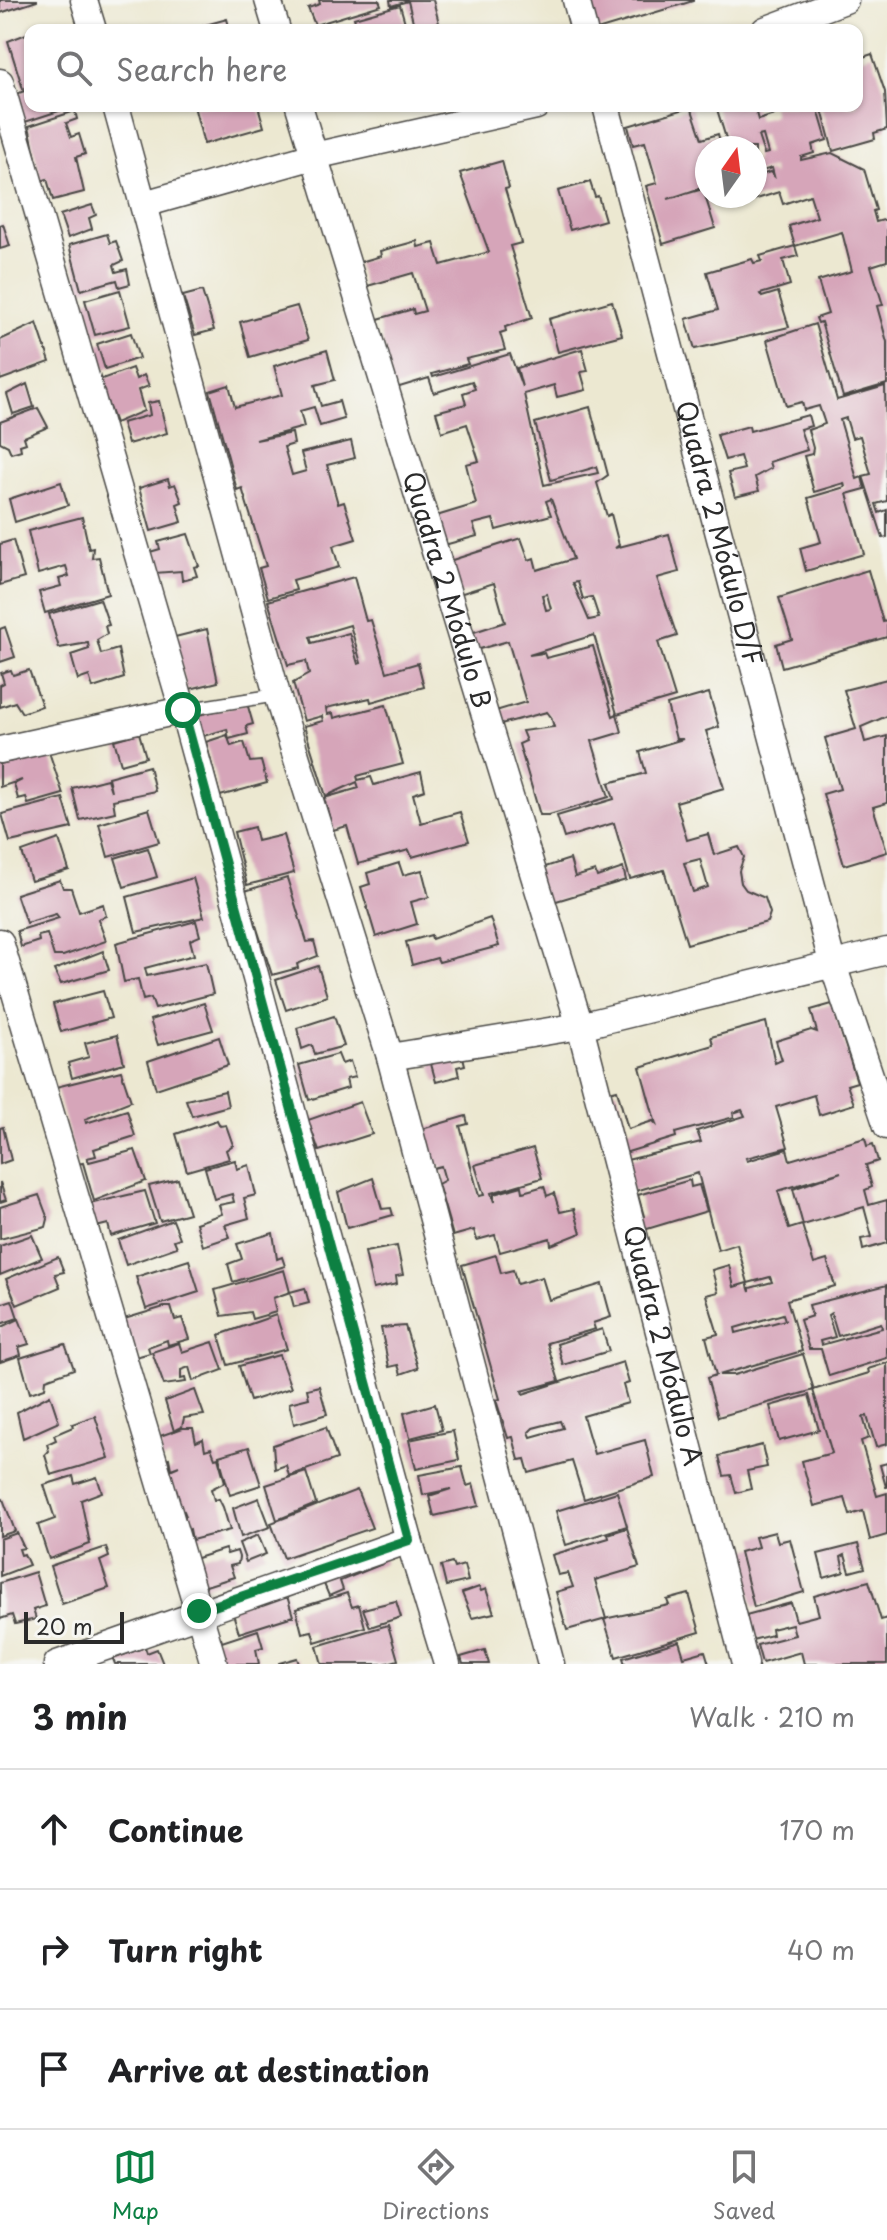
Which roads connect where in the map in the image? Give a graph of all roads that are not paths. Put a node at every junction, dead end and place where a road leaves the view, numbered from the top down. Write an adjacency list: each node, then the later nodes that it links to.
1 (84, 0): 5 (street)
2 (268, 0): 6 (street)
3 (576, 0): 7 (street)
4 (845, 0): 8 (street)
5 (91, 24)
6 (275, 24)
7 (582, 24)
8 (781, 24)
9 (0, 82): 17 (street)
10 (118, 112): 15 (street)
11 (301, 112): 14 (street, Quadra 2 Módulo B)
12 (509, 112): 14 (street)
13 (608, 112): 21 (street, Quadra 2 Módulo D/F)
14 (314, 156): 15 (street); 22 (street, Quadra 2 Módulo B)
15 (144, 204): 16 (street)
16 (277, 695): 17 (lane); 23 (street)
17 (183, 710): 18 (street); 25 (street)
18 (0, 750)
19 (0, 942): 26 (street)
20 (887, 951): 21 (street)
21 (832, 962): 22 (street); 24 (street, Quadra 2 Módulo D/F)
22 (580, 1026): 23 (street); 31 (street, Quadra 2 Módulo A)
23 (390, 1057): 30 (street)
24 (887, 1126)
25 (409, 1540): 26 (street); 29 (street)
26 (199, 1611): 27 (street); 28 (street)
27 (57, 1664)
28 (214, 1664)
29 (447, 1664)
30 (551, 1664)
31 (745, 1664)

